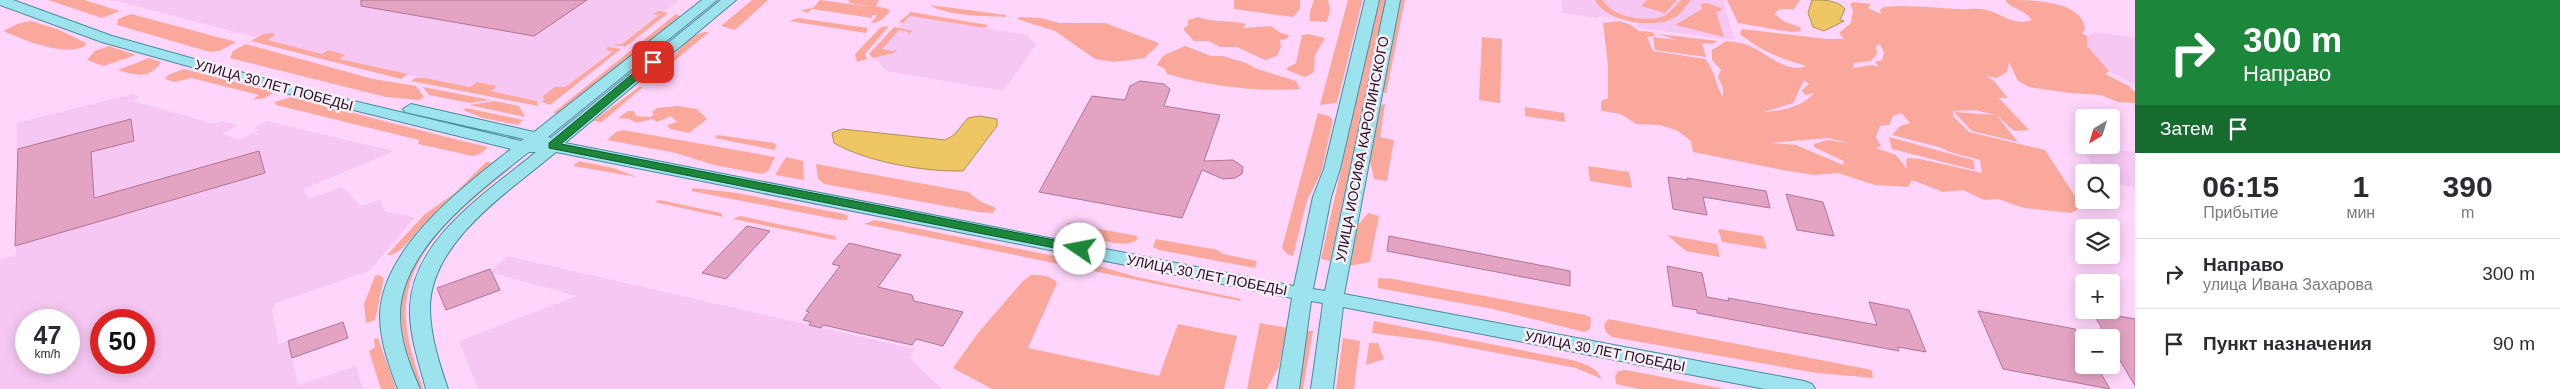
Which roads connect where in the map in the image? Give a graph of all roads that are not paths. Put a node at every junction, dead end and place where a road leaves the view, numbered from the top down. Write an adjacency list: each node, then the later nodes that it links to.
1 (0, 0): 7 (main road, УЛИЦА 30 ЛЕТ ПОБЕДЫ)
2 (27, 0): 7 (main road, УЛИЦА 30 ЛЕТ ПОБЕДЫ)
3 (710, 0): 7 (main road)
4 (729, 0): 7 (main road)
5 (1372, 0): 8 (main road, УЛИЦА ИОСИФА КАРОЛИНСКОГО)
6 (1393, 0): 9 (main road, УЛИЦА ИОСИФА КАРОЛИНСКОГО)
7 (537, 143): 8 (main road, УЛИЦА 30 ЛЕТ ПОБЕДЫ); 10 (main road); 11 (main road)
8 (1302, 293): 9 (main road, УЛИЦА 30 ЛЕТ ПОБЕДЫ); 12 (main road, УЛИЦА ИОСИФА КАРОЛИНСКОГО)
9 (1334, 299): 13 (main road, УЛИЦА ИОСИФА КАРОЛИНСКОГО); 14 (main road, УЛИЦА 30 ЛЕТ ПОБЕДЫ)
10 (409, 389)
11 (437, 389)
12 (1288, 389)
13 (1322, 389)
14 (1804, 389)

